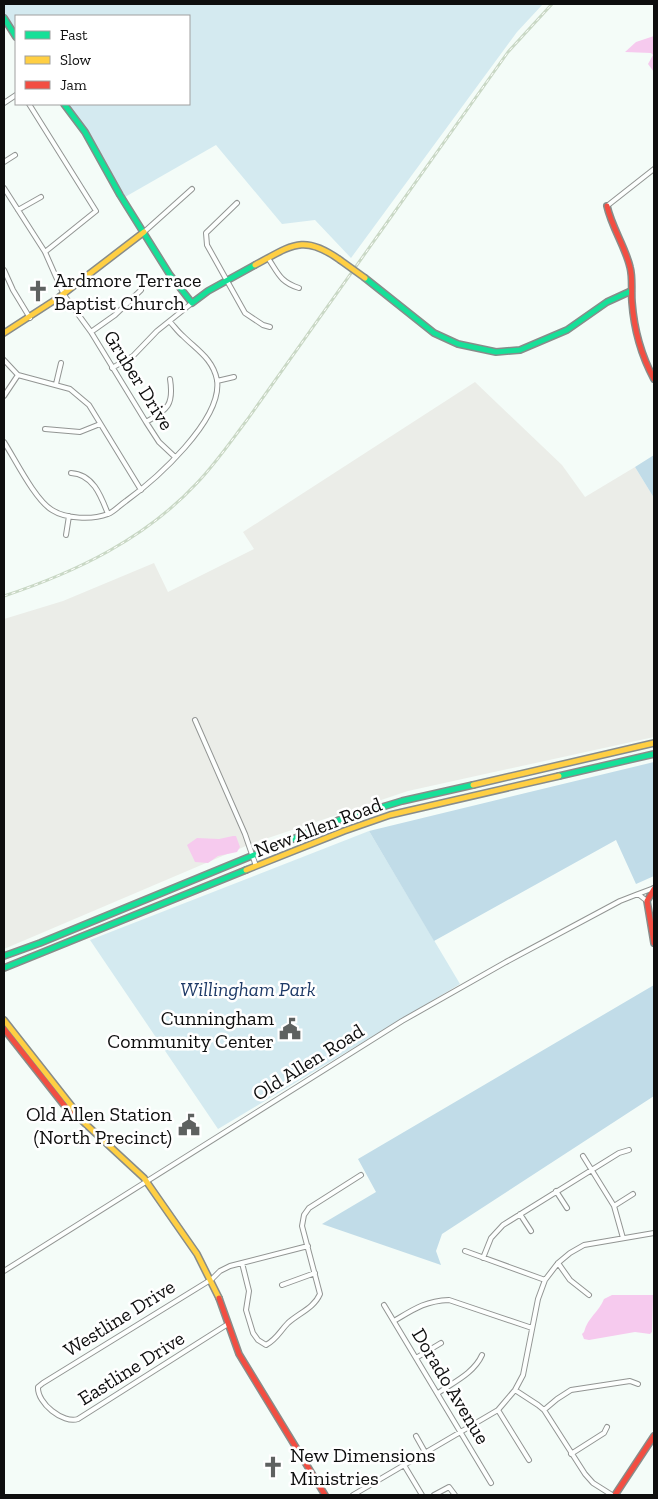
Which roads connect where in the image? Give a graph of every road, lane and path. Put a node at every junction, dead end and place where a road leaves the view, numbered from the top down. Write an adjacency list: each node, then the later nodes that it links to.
1 (4, 18): 2 (main road)
2 (15, 35)
3 (15, 96): 4 (street)
4 (4, 103)
5 (30, 105): 17 (street)
6 (65, 105): 16 (main road)
7 (15, 155): 8 (street)
8 (4, 162)
9 (654, 169): 14 (street)
10 (4, 188): 15 (street, Gruber Drive)
11 (192, 189): 16 (street)
12 (41, 196): 15 (street)
13 (238, 203): 20 (street)
14 (607, 206): 23 (main road)
15 (18, 210): 17 (street, Gruber Drive)
16 (144, 232): 24 (main road); 25 (main road)
17 (45, 252): 24 (street, Gruber Drive)
18 (268, 258): 20 (main road); 21 (street); 23 (main road, bridge)
19 (4, 270): 26 (street)
20 (226, 281): 25 (main road); 28 (street)
21 (299, 288)
22 (141, 290): 29 (street)
23 (631, 291): 37 (main road)
24 (64, 295): 26 (main road); 29 (street, Gruber Drive)
25 (192, 303): 27 (street)
26 (30, 318): 30 (main road)
27 (170, 322): 33 (street); 38 (street)
28 (270, 327)
29 (91, 332): 33 (street, Gruber Drive)
30 (4, 333)
31 (4, 360): 34 (street)
32 (61, 363): 39 (street)
33 (112, 368): 41 (street, Gruber Drive)
34 (18, 375): 39 (street); 40 (street)
35 (234, 377): 38 (street)
36 (170, 379): 41 (street)
37 (654, 379)
38 (217, 381): 45 (street)
39 (56, 384): 42 (street)
40 (4, 396)
41 (146, 422): 45 (street, Gruber Drive)
42 (100, 424): 43 (street); 47 (street)
43 (45, 429)
44 (4, 442): 49 (street)
45 (175, 458): 47 (street)
46 (71, 473): 48 (street)
47 (141, 490): 48 (street)
48 (108, 514): 49 (street)
49 (69, 516): 50 (street)
50 (66, 535)
51 (195, 720): 56 (street)
52 (654, 742): 54 (main road, New Allen Road)
53 (654, 754): 55 (main road, New Allen Road)
54 (595, 756): 55 (main road); 56 (main road, New Allen Road)
55 (582, 771): 57 (main road, New Allen Road)
56 (252, 855): 57 (street); 62 (main road, New Allen Road)
57 (256, 866): 63 (main road, New Allen Road)
58 (654, 889): 59 (street, Old Allen Road); 60 (main road)
59 (638, 894): 60 (street); 71 (street, Old Allen Road)
60 (648, 901): 61 (main road)
61 (654, 943)
62 (4, 956)
63 (5, 968)
64 (4, 1020): 66 (main road)
65 (4, 1029): 66 (main road)
66 (77, 1116): 71 (main road)
67 (629, 1150): 69 (street)
68 (583, 1156): 69 (street)
69 (592, 1170): 72 (street); 74 (street)
70 (361, 1175): 80 (street)
71 (146, 1182): 85 (street, Old Allen Road); 87 (main road)
72 (556, 1192): 75 (street); 76 (street)
73 (633, 1194): 74 (street)
74 (614, 1206): 79 (street)
75 (566, 1208)
76 (520, 1214): 77 (street); 82 (street)
77 (531, 1231)
78 (654, 1233): 79 (street)
79 (622, 1238): 84 (street)
80 (308, 1246): 83 (street, Westline Drive); 86 (street)
81 (464, 1251): 82 (street)
82 (483, 1258): 88 (street)
83 (242, 1263): 86 (street); 87 (street, Westline Drive)
84 (558, 1263): 88 (street); 90 (street)
85 (4, 1271)
86 (315, 1273): 89 (street)
87 (212, 1279): 93 (main road); 98 (street, Westline Drive)
88 (545, 1280): 94 (street)
89 (282, 1285)
90 (589, 1295)
91 (384, 1305): 92 (street, Dorado Avenue)
92 (394, 1321): 94 (street); 97 (street, Dorado Avenue)
93 (228, 1324): 98 (street, Eastline Drive); 113 (main road)
94 (532, 1328): 100 (street)
95 (440, 1343): 97 (street)
96 (482, 1355): 101 (street)
97 (416, 1358): 101 (street, Dorado Avenue)
98 (43, 1383)
99 (638, 1384): 103 (street)
100 (515, 1390): 102 (street); 103 (street)
101 (438, 1393): 105 (street, Dorado Avenue)
102 (498, 1410): 105 (street); 110 (street)
103 (544, 1410): 109 (street)
104 (607, 1428): 109 (street)
105 (460, 1432): 108 (street); 112 (street, Dorado Avenue)
106 (416, 1436): 108 (street)
107 (654, 1436): 118 (main road)
108 (425, 1452): 111 (street)
109 (571, 1454): 118 (street)
110 (529, 1460)
111 (404, 1465): 114 (street); 115 (street)
112 (491, 1483)
113 (325, 1495)
114 (353, 1495)
115 (422, 1495)
116 (434, 1495): 117 (street)
117 (455, 1495)
118 (613, 1495)

